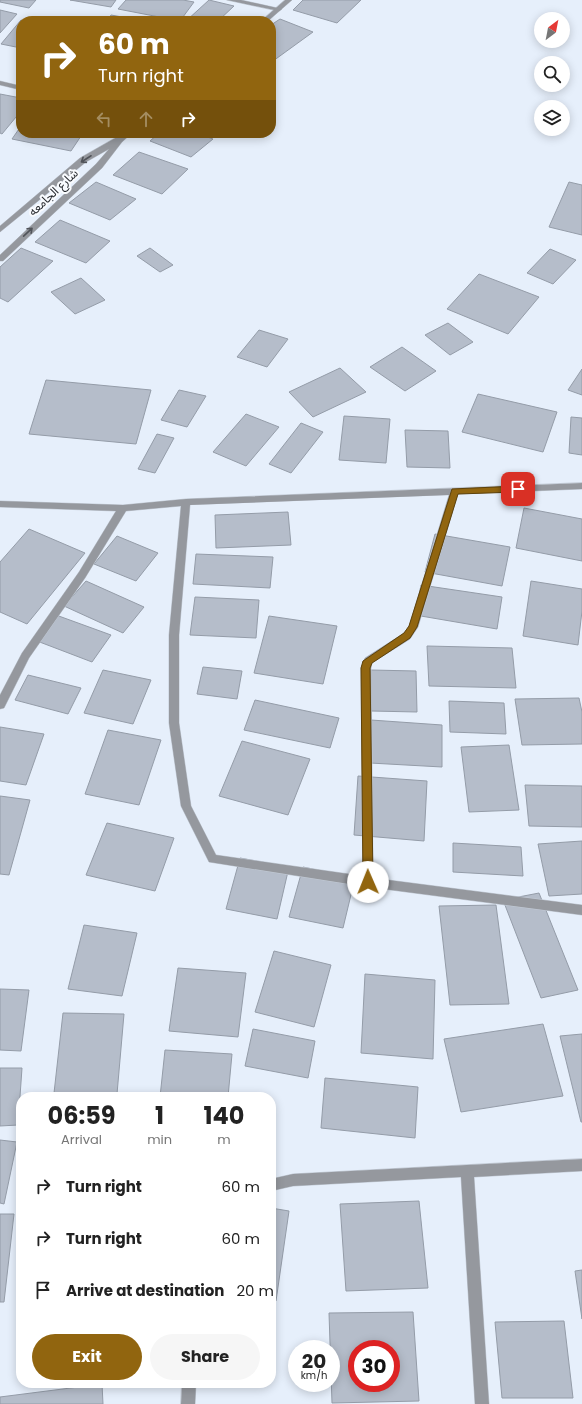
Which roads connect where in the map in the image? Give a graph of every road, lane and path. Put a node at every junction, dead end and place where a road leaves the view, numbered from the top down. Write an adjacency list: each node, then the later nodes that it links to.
1 (230, 0): 3 (street)
2 (289, 0): 3 (street)
3 (279, 9): 4 (street)
4 (270, 16)
5 (0, 83): 6 (street)
6 (16, 87)
7 (122, 138): 8 (street, شارع الجامعه)
8 (119, 140): 9 (street, شارع الجامعه, one-way to 9); 10 (street, شارع الجامعه, one-way to 8)
9 (0, 230)
10 (0, 259)
11 (582, 486): 12 (street)
12 (455, 491): 13 (street); 17 (street)
13 (186, 502): 15 (street); 17 (street)
14 (2, 507): 15 (street)
15 (123, 508): 16 (street)
16 (0, 705)
17 (368, 882): 18 (street)
18 (582, 910)
19 (582, 1165): 20 (street)
20 (467, 1171): 21 (street); 24 (street)
21 (276, 1184)
22 (189, 1388): 23 (street)
23 (188, 1404)
24 (482, 1404)

